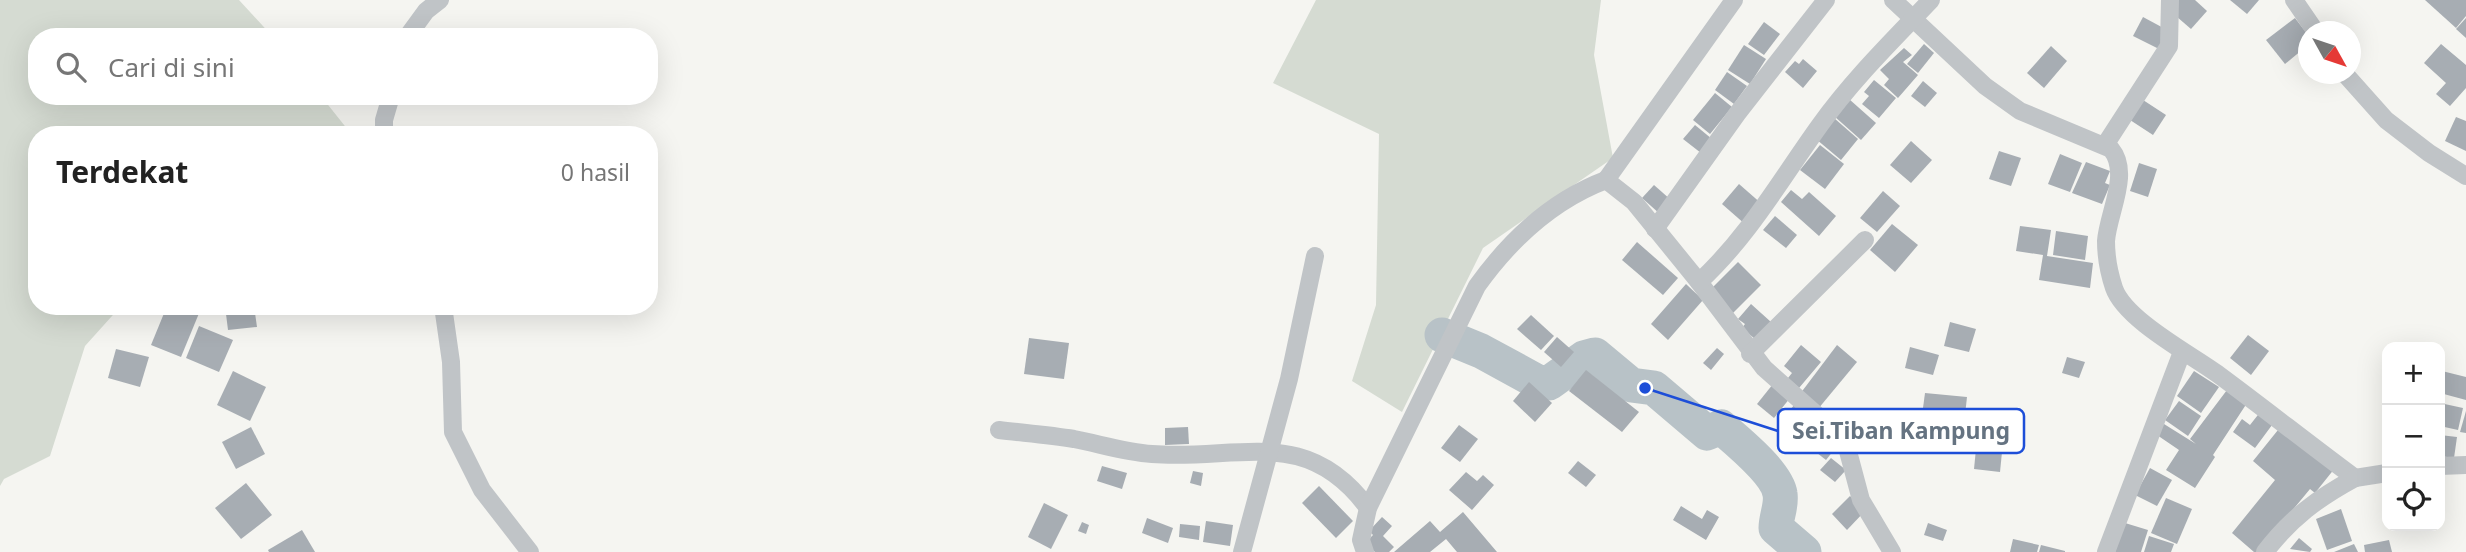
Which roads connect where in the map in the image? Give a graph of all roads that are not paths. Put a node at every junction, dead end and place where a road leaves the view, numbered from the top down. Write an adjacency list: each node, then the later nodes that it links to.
1 (440, 0): 10 (street)
2 (1734, 0): 16 (street)
3 (1826, 0): 17 (street)
4 (1893, 0): 8 (street)
5 (1931, 0): 8 (street)
6 (2170, 0): 14 (street)
7 (2294, 0): 9 (street)
8 (1914, 18): 14 (street); 20 (street)
9 (2308, 21)
10 (414, 28)
11 (2354, 84): 15 (street)
12 (388, 105): 13 (street)
13 (384, 126)
14 (2105, 145): 22 (street)
15 (2466, 176)
16 (1606, 180): 17 (street); 30 (street)
17 (1655, 229): 20 (street)
18 (1865, 240): 23 (street)
19 (1315, 256): 25 (street)
20 (1699, 282): 23 (street)
21 (444, 315): 31 (street)
22 (2182, 352): 29 (street); 35 (street)
23 (1750, 354): 34 (street)
24 (999, 430): 25 (street)
25 (1270, 453): 30 (street); 32 (street)
26 (2466, 465): 27 (street)
27 (2445, 466)
28 (2382, 474): 29 (street)
29 (2355, 478): 36 (street)
30 (1368, 508): 33 (street)
31 (530, 552)
32 (1242, 552)
33 (1364, 552)
34 (1892, 552)
35 (2106, 552)
36 (2265, 552)

